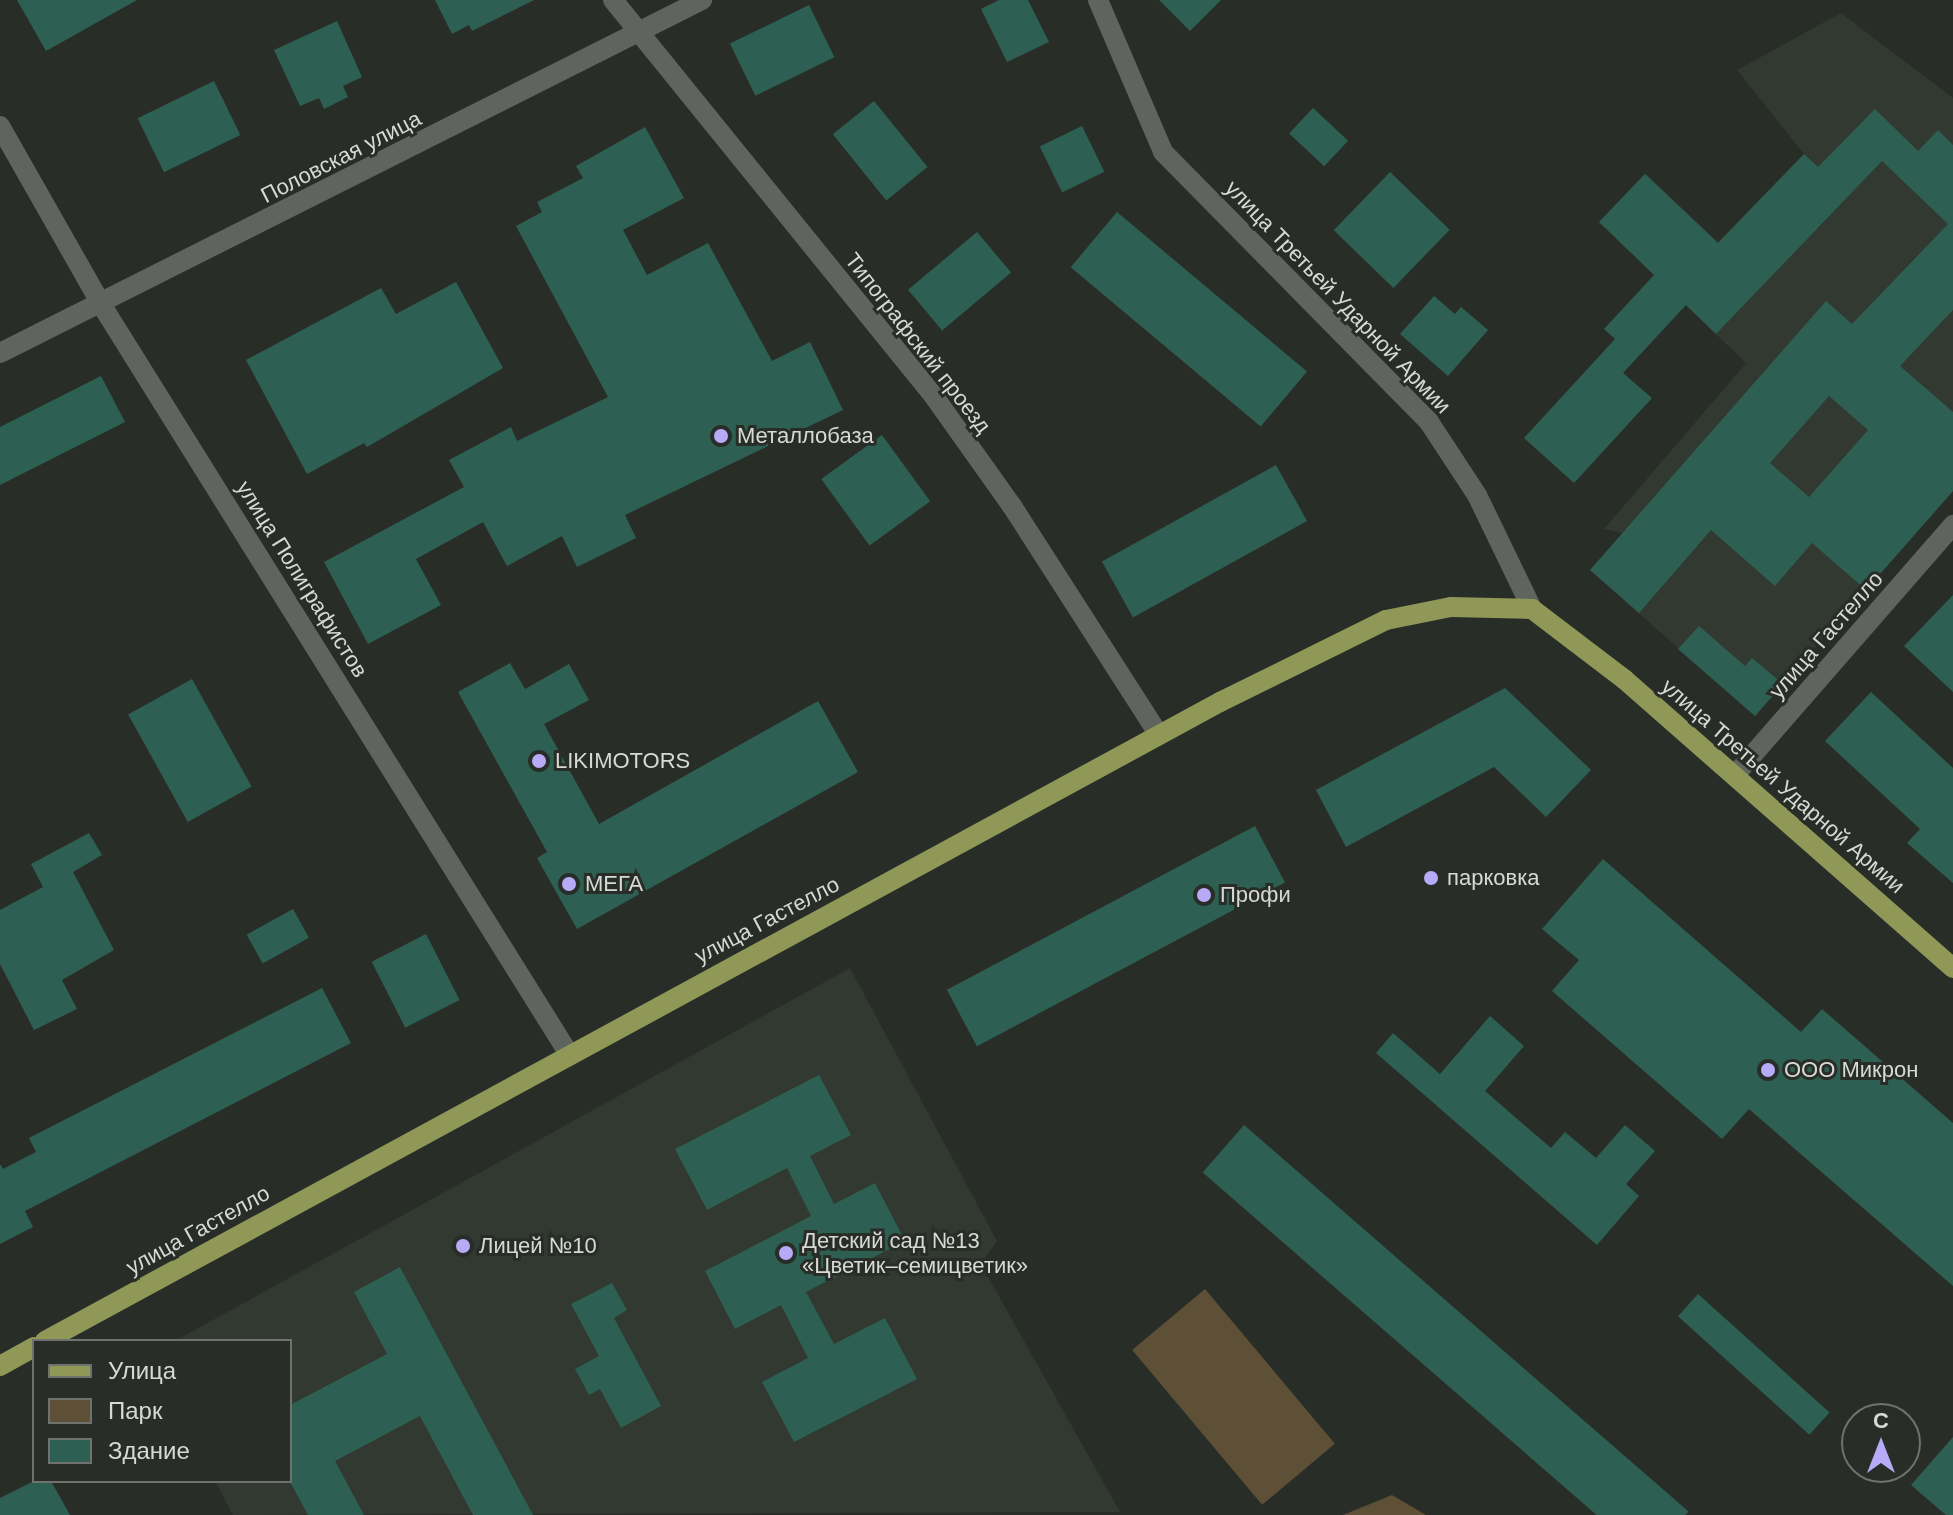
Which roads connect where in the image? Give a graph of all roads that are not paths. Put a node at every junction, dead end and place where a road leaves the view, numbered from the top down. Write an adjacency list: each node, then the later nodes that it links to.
1 (613, 0): 4 (street, Типографский проезд)
2 (702, 0): 4 (street, Половская улица)
3 (1098, 0): 9 (street, улица Третьей Ударной Армии)
4 (638, 35): 6 (street, Половская улица); 10 (street, Типографский проезд)
5 (0, 126): 6 (street, улица Полиграфистов)
6 (101, 304): 7 (street, Половская улица); 13 (street, улица Полиграфистов)
7 (0, 353)
8 (1953, 525): 11 (street, улица Гастелло)
9 (1532, 609): 10 (main road, улица Гастелло); 11 (main road, улица Третьей Ударной Армии)
10 (1159, 735): 13 (main road, улица Гастелло)
11 (1735, 775): 12 (main road, улица Третьей Ударной Армии)
12 (1953, 968)
13 (569, 1054): 14 (main road, улица Гастелло)
14 (49, 1339)
15 (32, 1348): 16 (main road)
16 (0, 1366)

